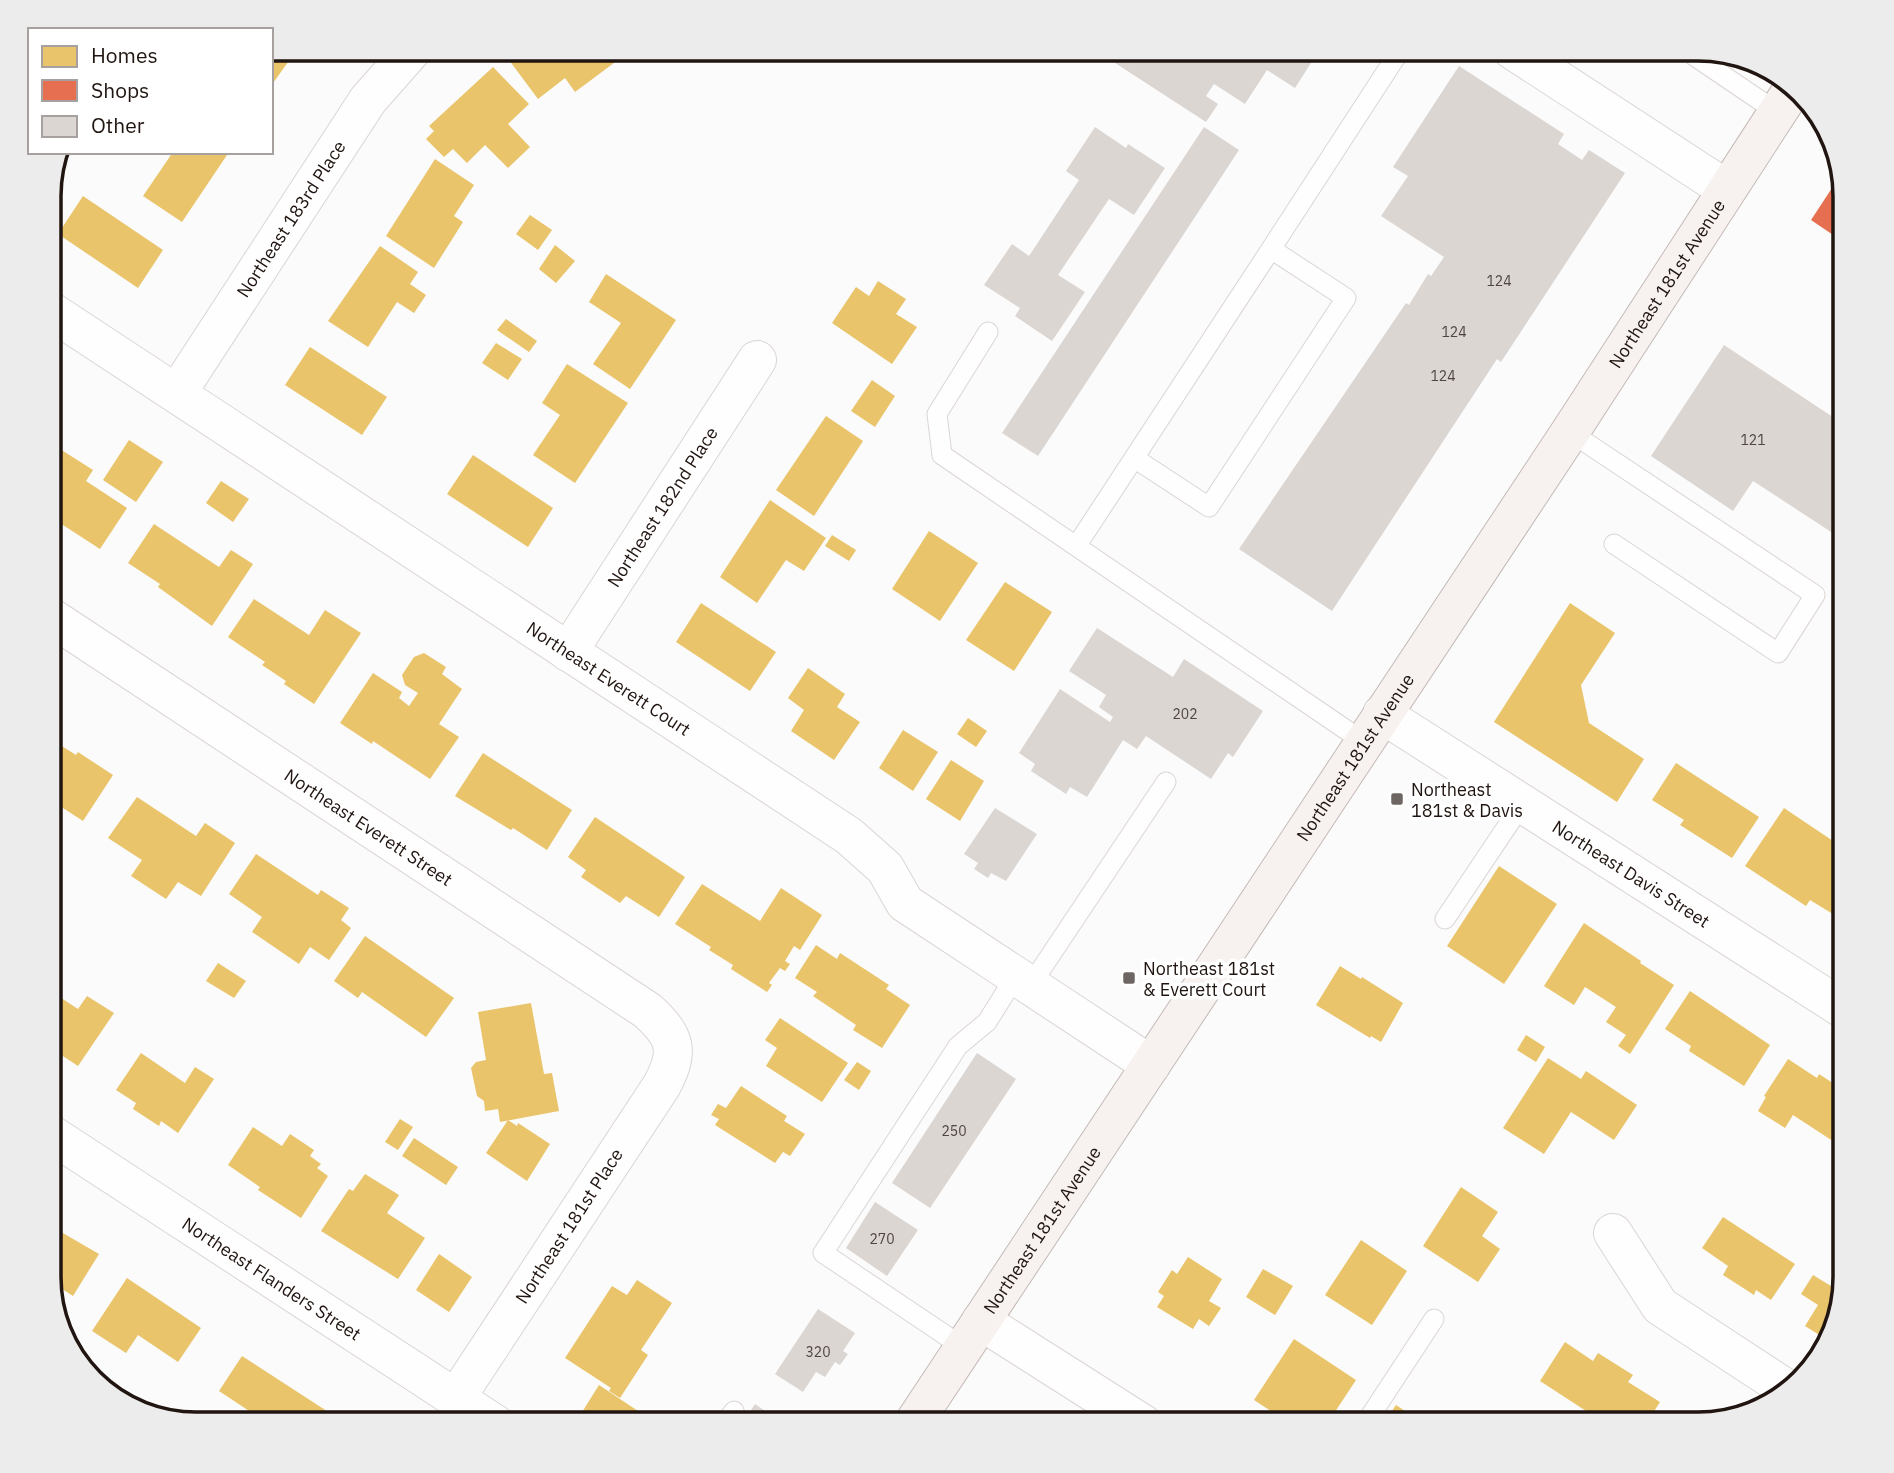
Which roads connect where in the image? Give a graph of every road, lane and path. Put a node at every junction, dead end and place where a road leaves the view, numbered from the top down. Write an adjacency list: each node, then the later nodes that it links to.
1 (402, 61): 11 (street, Northeast 183rd Place)
2 (1394, 61): 7 (lane)
3 (1530, 61): 6 (street)
4 (1710, 62): 5 (lane)
5 (1785, 99): 6 (main road, Northeast 181st Avenue)
6 (1726, 188): 12 (main road, Northeast 181st Avenue)
7 (1271, 249): 13 (lane); 13 (lane)
8 (62, 318): 11 (street, Northeast Everett Court)
9 (988, 332): 15 (lane)
10 (757, 360): 17 (street, Northeast 182nd Place)
11 (177, 393): 17 (street, Northeast Everett Court)
12 (1570, 432): 14 (lane); 18 (main road, Northeast 181st Avenue)
13 (1134, 458): 15 (lane)
14 (1614, 544)
15 (1077, 545): 18 (lane)
16 (62, 625): 24 (street, Northeast Everett Street)
17 (568, 652): 22 (street, Northeast Everett Court)
18 (1373, 728): 20 (street, Northeast Davis Street); 25 (main road, Northeast 181st Avenue)
19 (1166, 782): 22 (lane)
20 (1522, 804): 21 (lane); 23 (street, Northeast Davis Street)
21 (1444, 919)
22 (1023, 981): 25 (street, Northeast Everett Court); 29 (lane)
23 (1833, 1002)
24 (674, 1051): 31 (street, Northeast 181st Place)
25 (1151, 1065): 29 (main road, Northeast 181st Avenue)
26 (62, 1141): 31 (street, Northeast Flanders Street)
27 (1613, 1233): 30 (street)
28 (1434, 1320): 35 (lane)
29 (972, 1334): 33 (main road, Northeast 181st Avenue); 34 (street)
30 (1779, 1384)
31 (456, 1398): 32 (street, Northeast Flanders Street)
32 (477, 1412)
33 (921, 1412)
34 (1120, 1412)
35 (1372, 1412)

